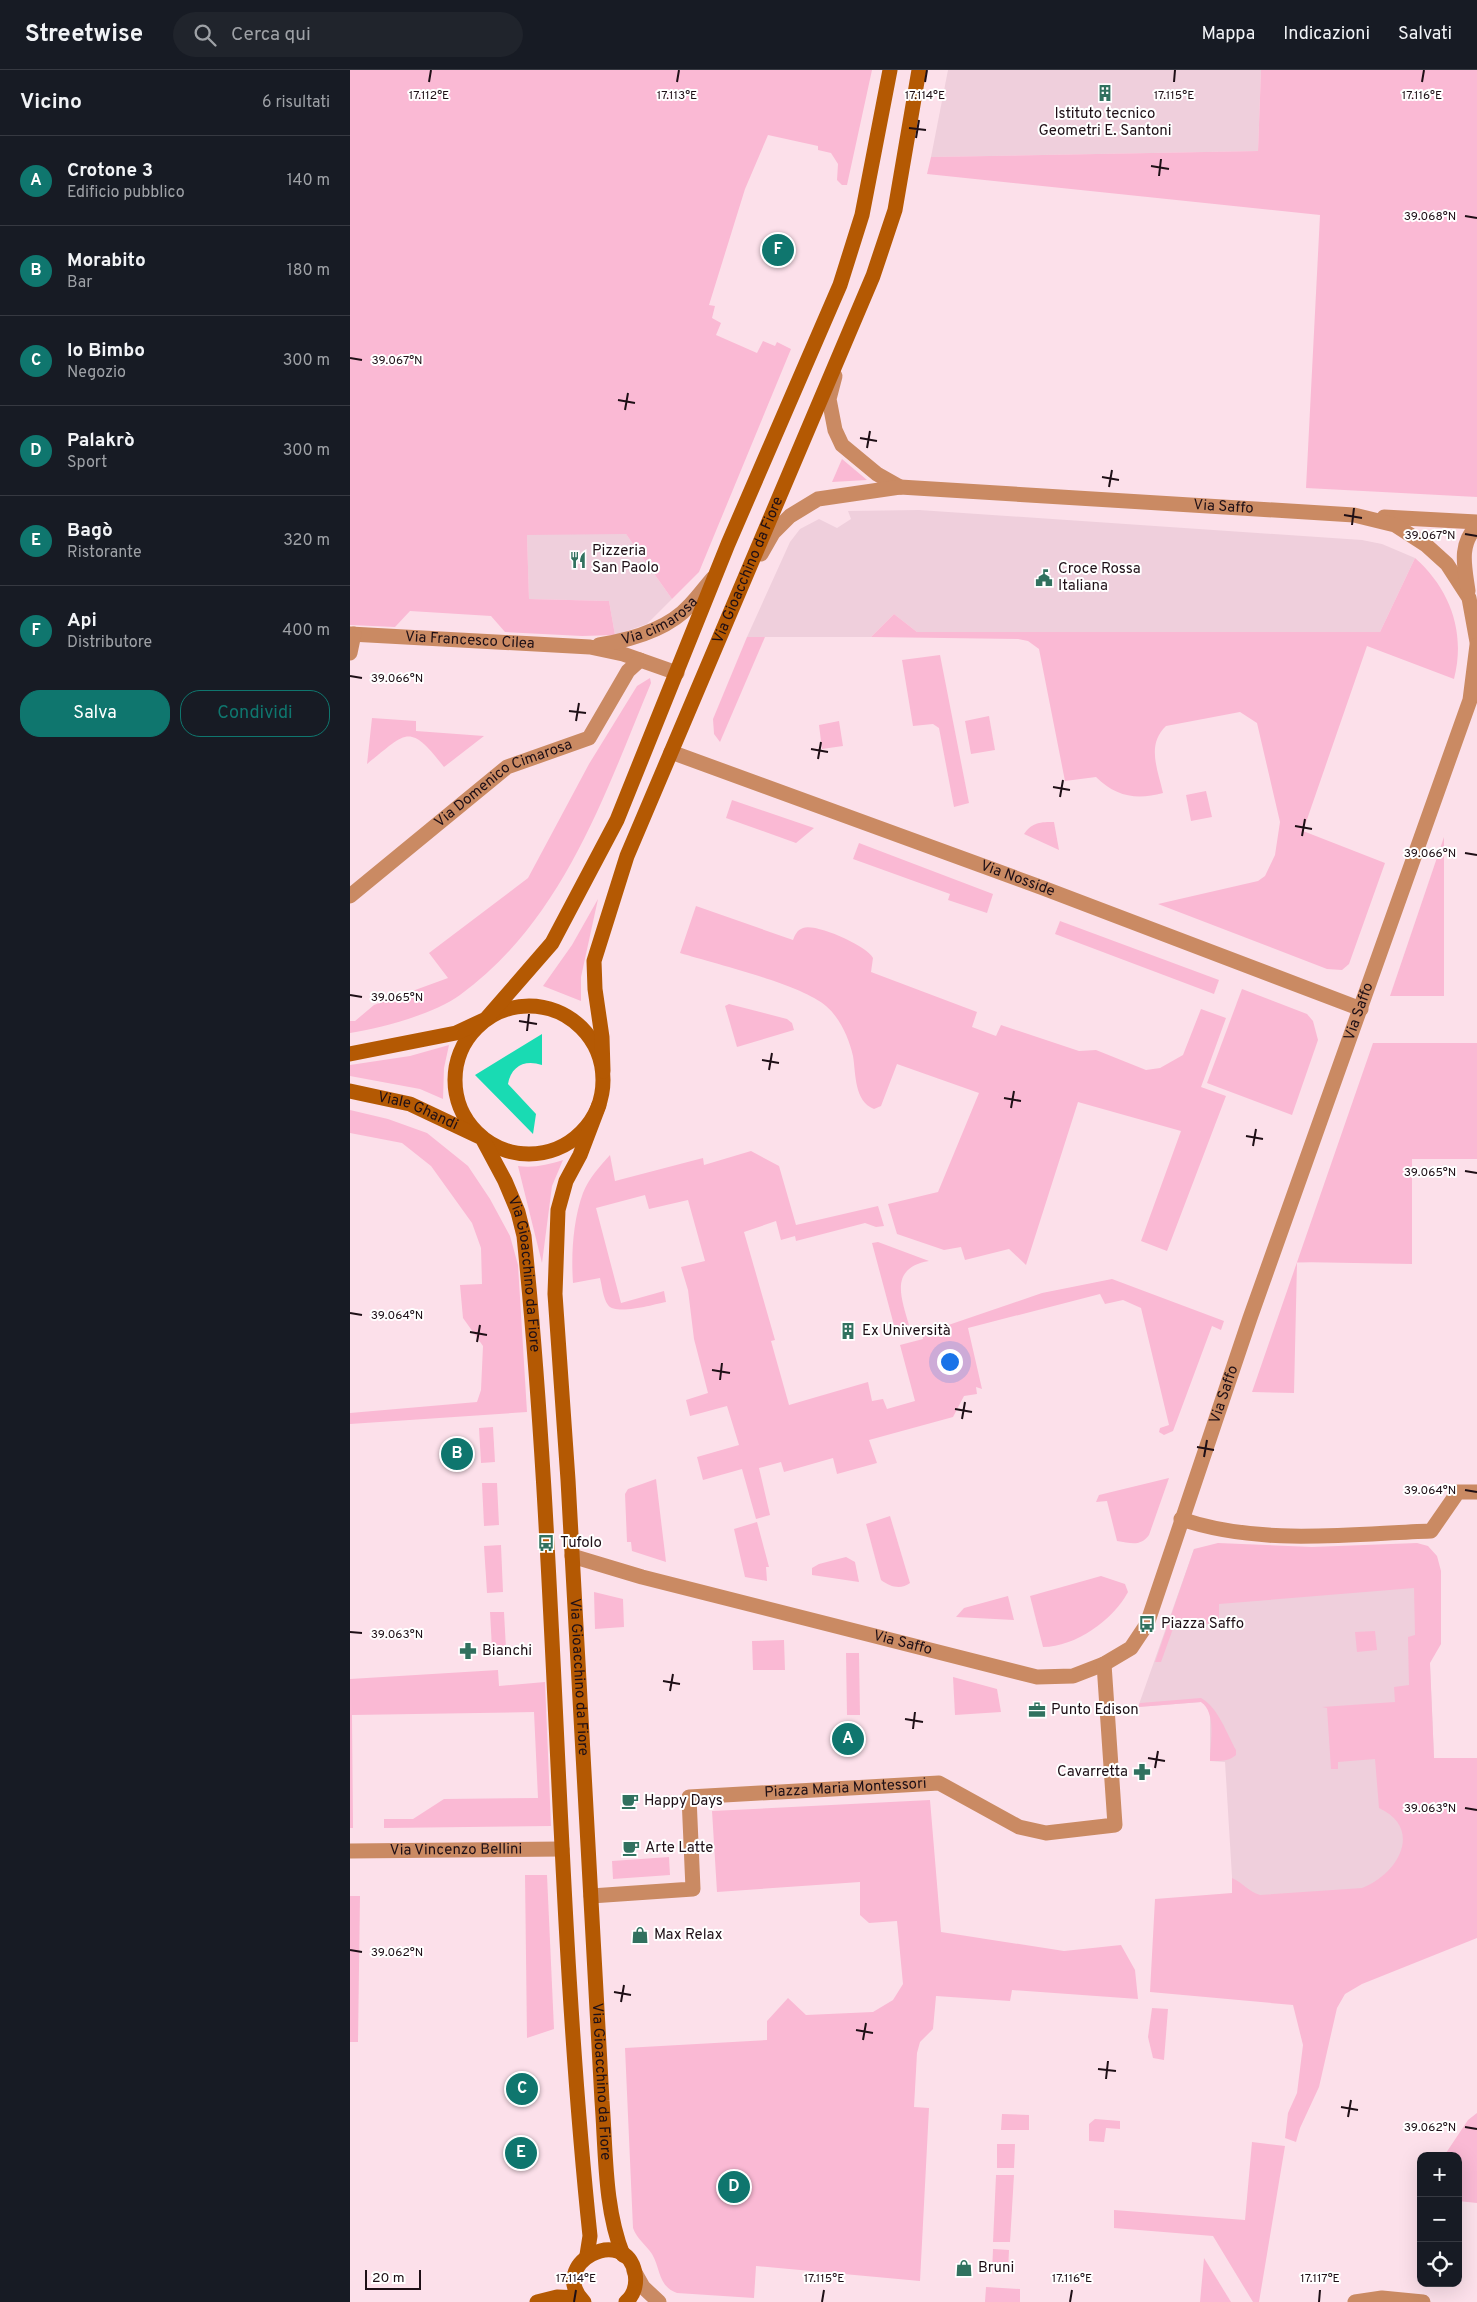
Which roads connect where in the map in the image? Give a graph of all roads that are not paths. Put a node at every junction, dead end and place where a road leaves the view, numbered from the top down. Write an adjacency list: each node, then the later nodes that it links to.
1 (890, 70): 8 (street, Via Gioacchino da Fiore)
2 (919, 70): 3 (street, Via Gioacchino da Fiore)
3 (841, 353): 4 (street); 9 (street, Via Gioacchino da Fiore)
4 (900, 486): 5 (street, Via Saffo); 9 (street)
5 (1354, 515): 6 (street); 10 (street, Via Saffo)
6 (1477, 522)
7 (1477, 526): 10 (street)
8 (717, 573): 13 (street, Via cimarosa); 16 (street, Via Gioacchino da Fiore)
9 (745, 582): 17 (street, Via Gioacchino da Fiore)
10 (1468, 598): 12 (street, Via Saffo)
11 (352, 634): 13 (street, Via Francesco Cilea); 14 (street)
12 (1477, 643): 19 (street, Via Saffo)
13 (590, 647): 15 (street)
14 (350, 653)
15 (640, 660): 16 (street); 18 (street, Via Domenico Cimarosa)
16 (677, 673): 20 (street, Via Gioacchino da Fiore)
17 (671, 752): 19 (street, Via Nosside); 22 (street, Via Gioacchino da Fiore)
18 (350, 896)
19 (1361, 1009): 27 (street, Via Saffo)
20 (486, 1019): 21 (street); 22 (street); 25 (street)
21 (350, 1054)
22 (603, 1071): 24 (street)
23 (350, 1091): 25 (street, Viale Ghandi)
24 (599, 1105): 25 (street); 28 (street, Via Gioacchino da Fiore)
25 (482, 1138): 30 (street, Via Gioacchino da Fiore)
26 (1477, 1492): 27 (street)
27 (1181, 1519): 29 (street, Via Saffo)
28 (572, 1556): 29 (street, Via Saffo); 32 (street, Via Gioacchino da Fiore)
29 (1104, 1664): 32 (street, Piazza Maria Montessori)
30 (562, 1849): 31 (street, Via Vincenzo Bellini); 33 (street, Via Gioacchino da Fiore)
31 (350, 1851)
32 (591, 1896): 34 (street, Via Gioacchino da Fiore)
33 (587, 2255): 34 (street); 36 (street)
34 (623, 2255): 35 (street, Via Gioacchino da Fiore)
35 (634, 2270): 40 (street); 41 (street)
36 (574, 2280): 37 (street); 38 (street)
37 (556, 2297): 38 (street); 39 (street)
38 (582, 2300)
39 (537, 2302)
40 (626, 2302)
41 (659, 2302)
42 (1355, 2302): 43 (street)
43 (1423, 2302)

